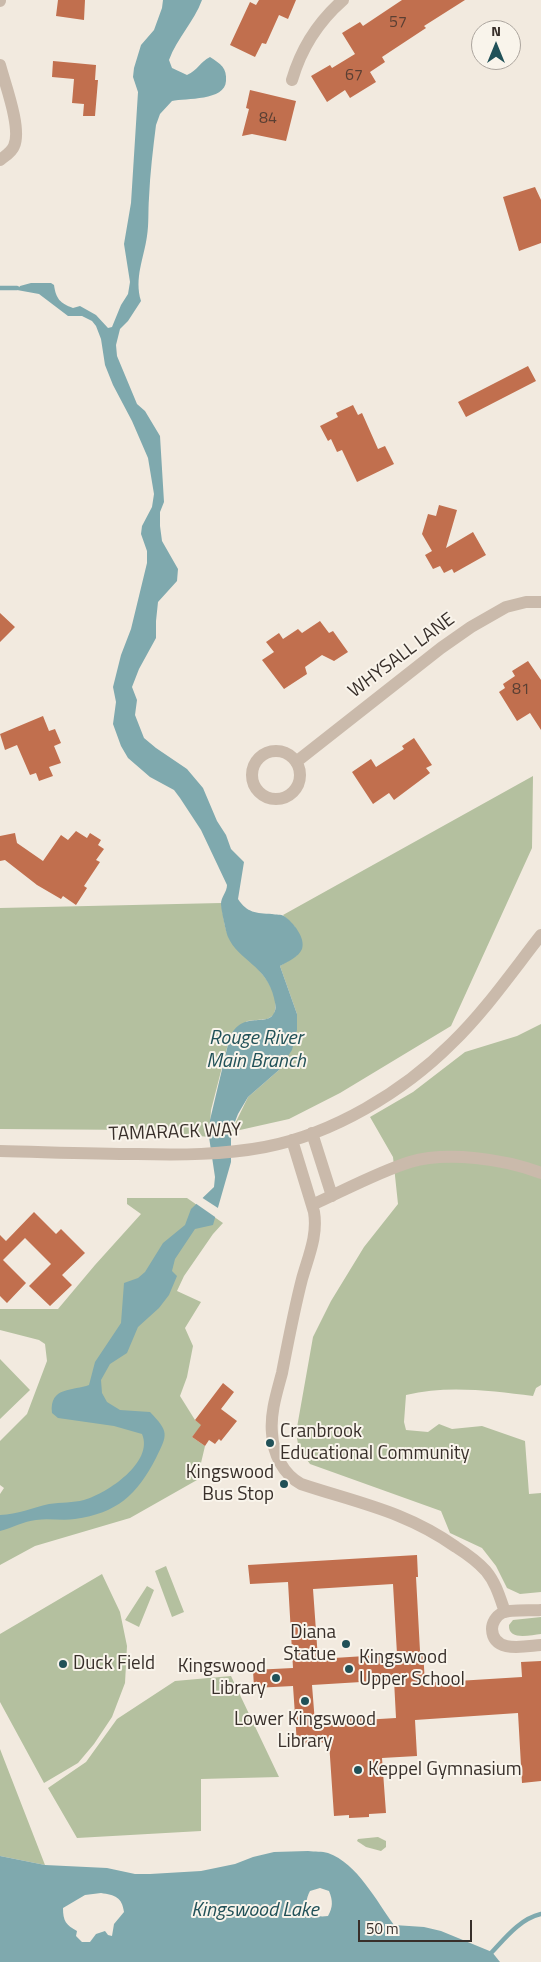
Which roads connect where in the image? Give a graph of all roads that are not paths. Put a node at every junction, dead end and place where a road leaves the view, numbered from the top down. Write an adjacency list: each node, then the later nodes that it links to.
1 (343, 0): 3 (street)
2 (0, 65): 4 (street)
3 (292, 80)
4 (0, 160)
5 (541, 602): 6 (street, WHYSALL LANE)
6 (296, 762)
7 (541, 935): 8 (street, TAMARACK WAY)
8 (312, 1133): 9 (street, TAMARACK WAY); 12 (street)
9 (292, 1140): 10 (street, TAMARACK WAY); 13 (street)
10 (0, 1151)
11 (541, 1173): 12 (street)
12 (332, 1196): 13 (street)
13 (312, 1204): 15 (street)
14 (541, 1610): 15 (street)
15 (505, 1612): 16 (street)
16 (541, 1645)

